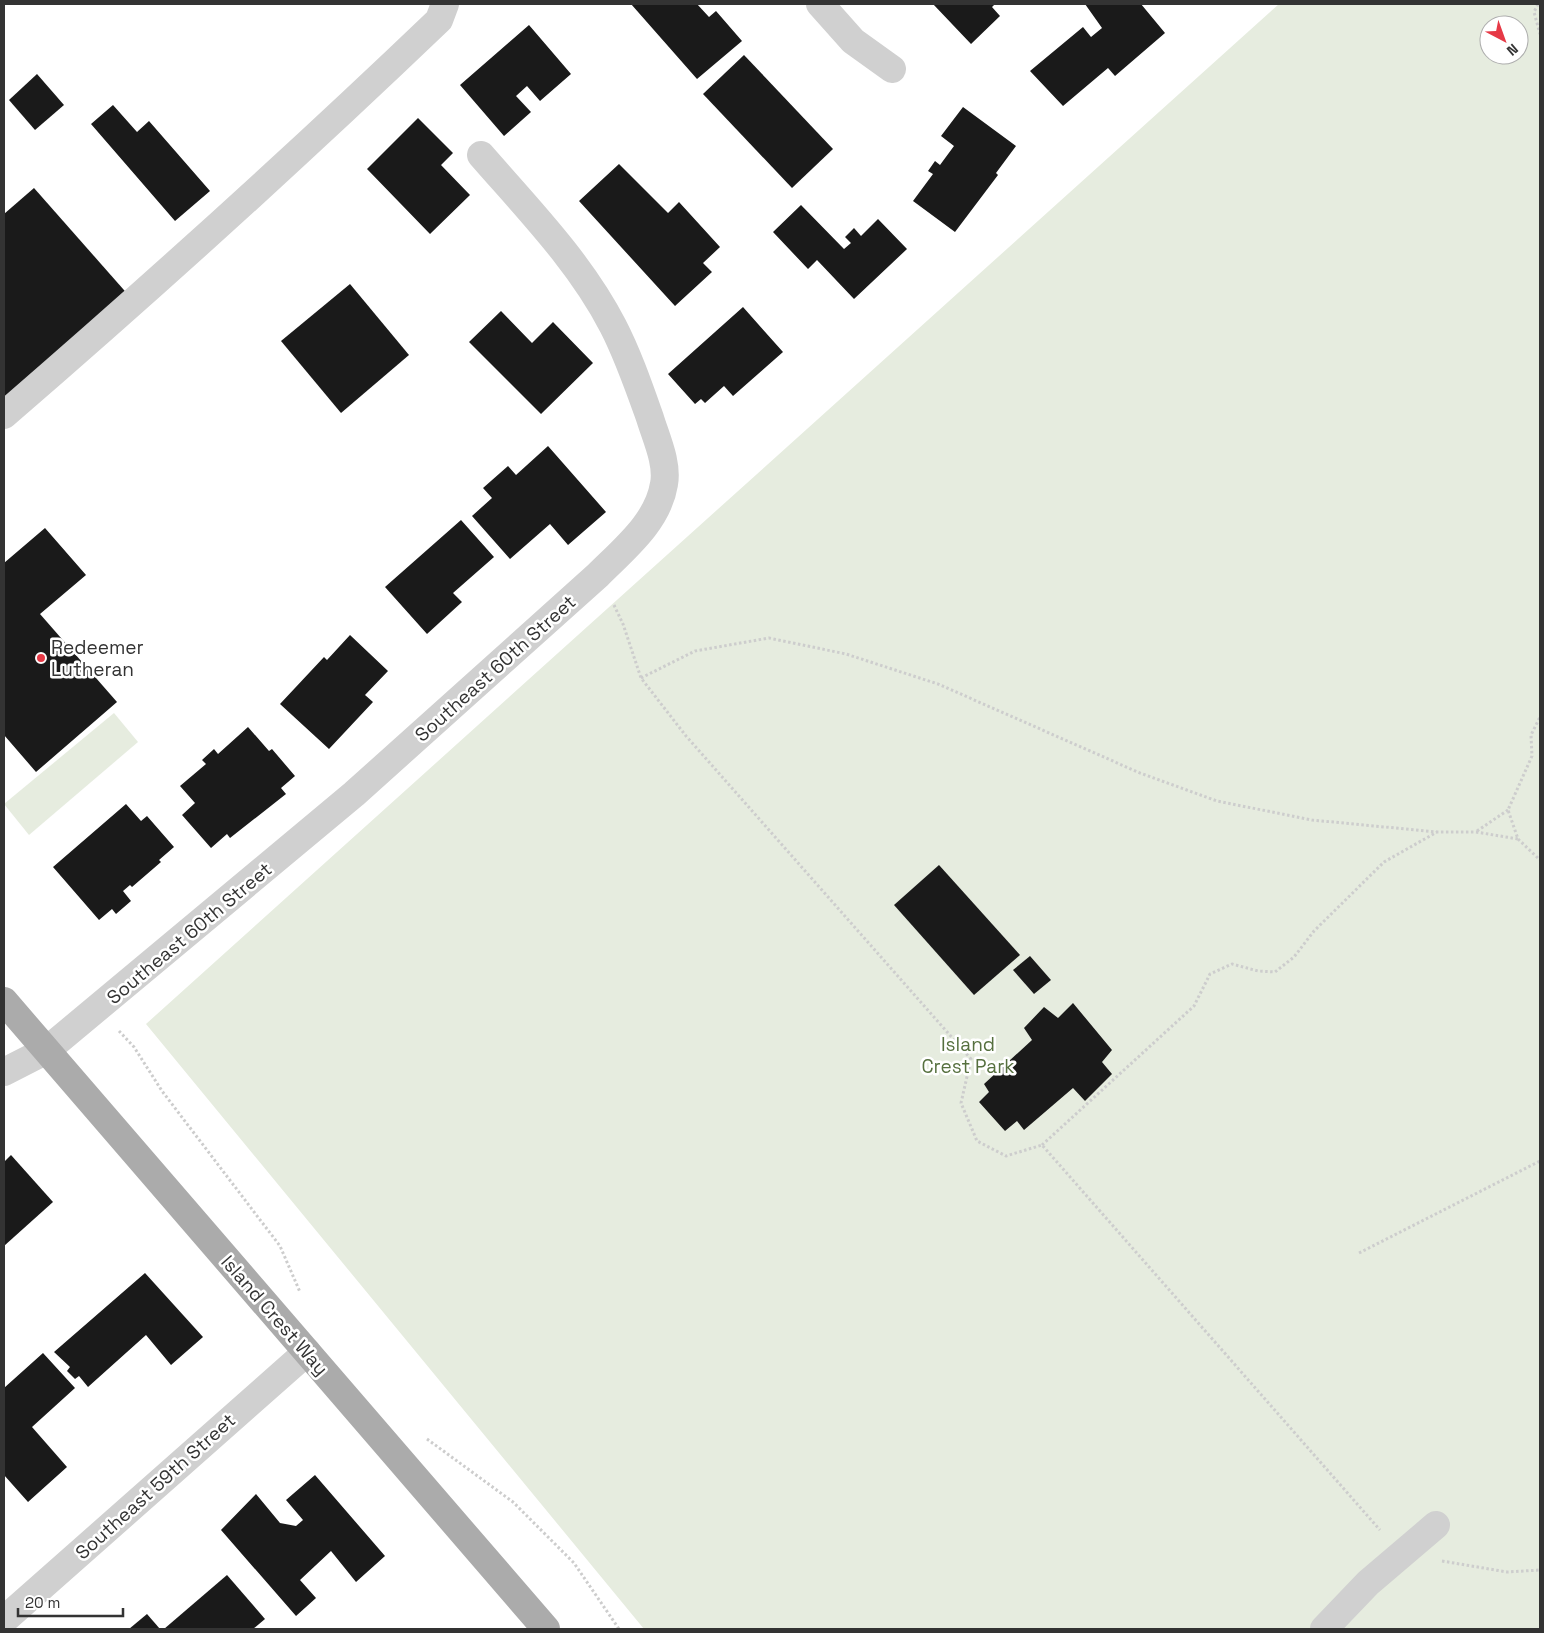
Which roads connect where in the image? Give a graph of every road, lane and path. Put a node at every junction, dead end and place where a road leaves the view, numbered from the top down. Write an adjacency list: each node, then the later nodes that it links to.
1 (445, 4): 7 (street)
2 (820, 4): 5 (street)
3 (1538, 4): 4 (path)
4 (1540, 34)
5 (892, 69)
6 (481, 155): 8 (street, Southeast 60th Street)
7 (4, 415)
8 (598, 574): 9 (path); 17 (street, Southeast 60th Street)
9 (641, 678): 12 (path); 20 (path)
10 (1540, 717): 11 (path)
11 (1508, 810): 13 (path); 14 (path)
12 (1437, 832): 13 (path); 20 (path)
13 (1476, 832): 14 (path)
14 (1518, 839): 15 (path)
15 (1540, 860)
16 (4, 1001): 18 (main road, Island Crest Way)
17 (97, 1010): 18 (street, Southeast 60th Street); 23 (path)
18 (48, 1050): 19 (street, Southeast 60th Street); 24 (main road, Island Crest Way)
19 (4, 1072)
20 (1042, 1145): 27 (path)
21 (1540, 1161): 22 (path)
22 (1359, 1253)
23 (302, 1296)
24 (307, 1352): 29 (street, Southeast 59th Street); 30 (main road, Island Crest Way)
25 (421, 1434): 31 (path)
26 (1436, 1524): 27 (street)
27 (1401, 1554): 28 (path); 32 (street)
28 (1540, 1570)
29 (4, 1620)
30 (546, 1629)
31 (619, 1629)
32 (1324, 1629)

